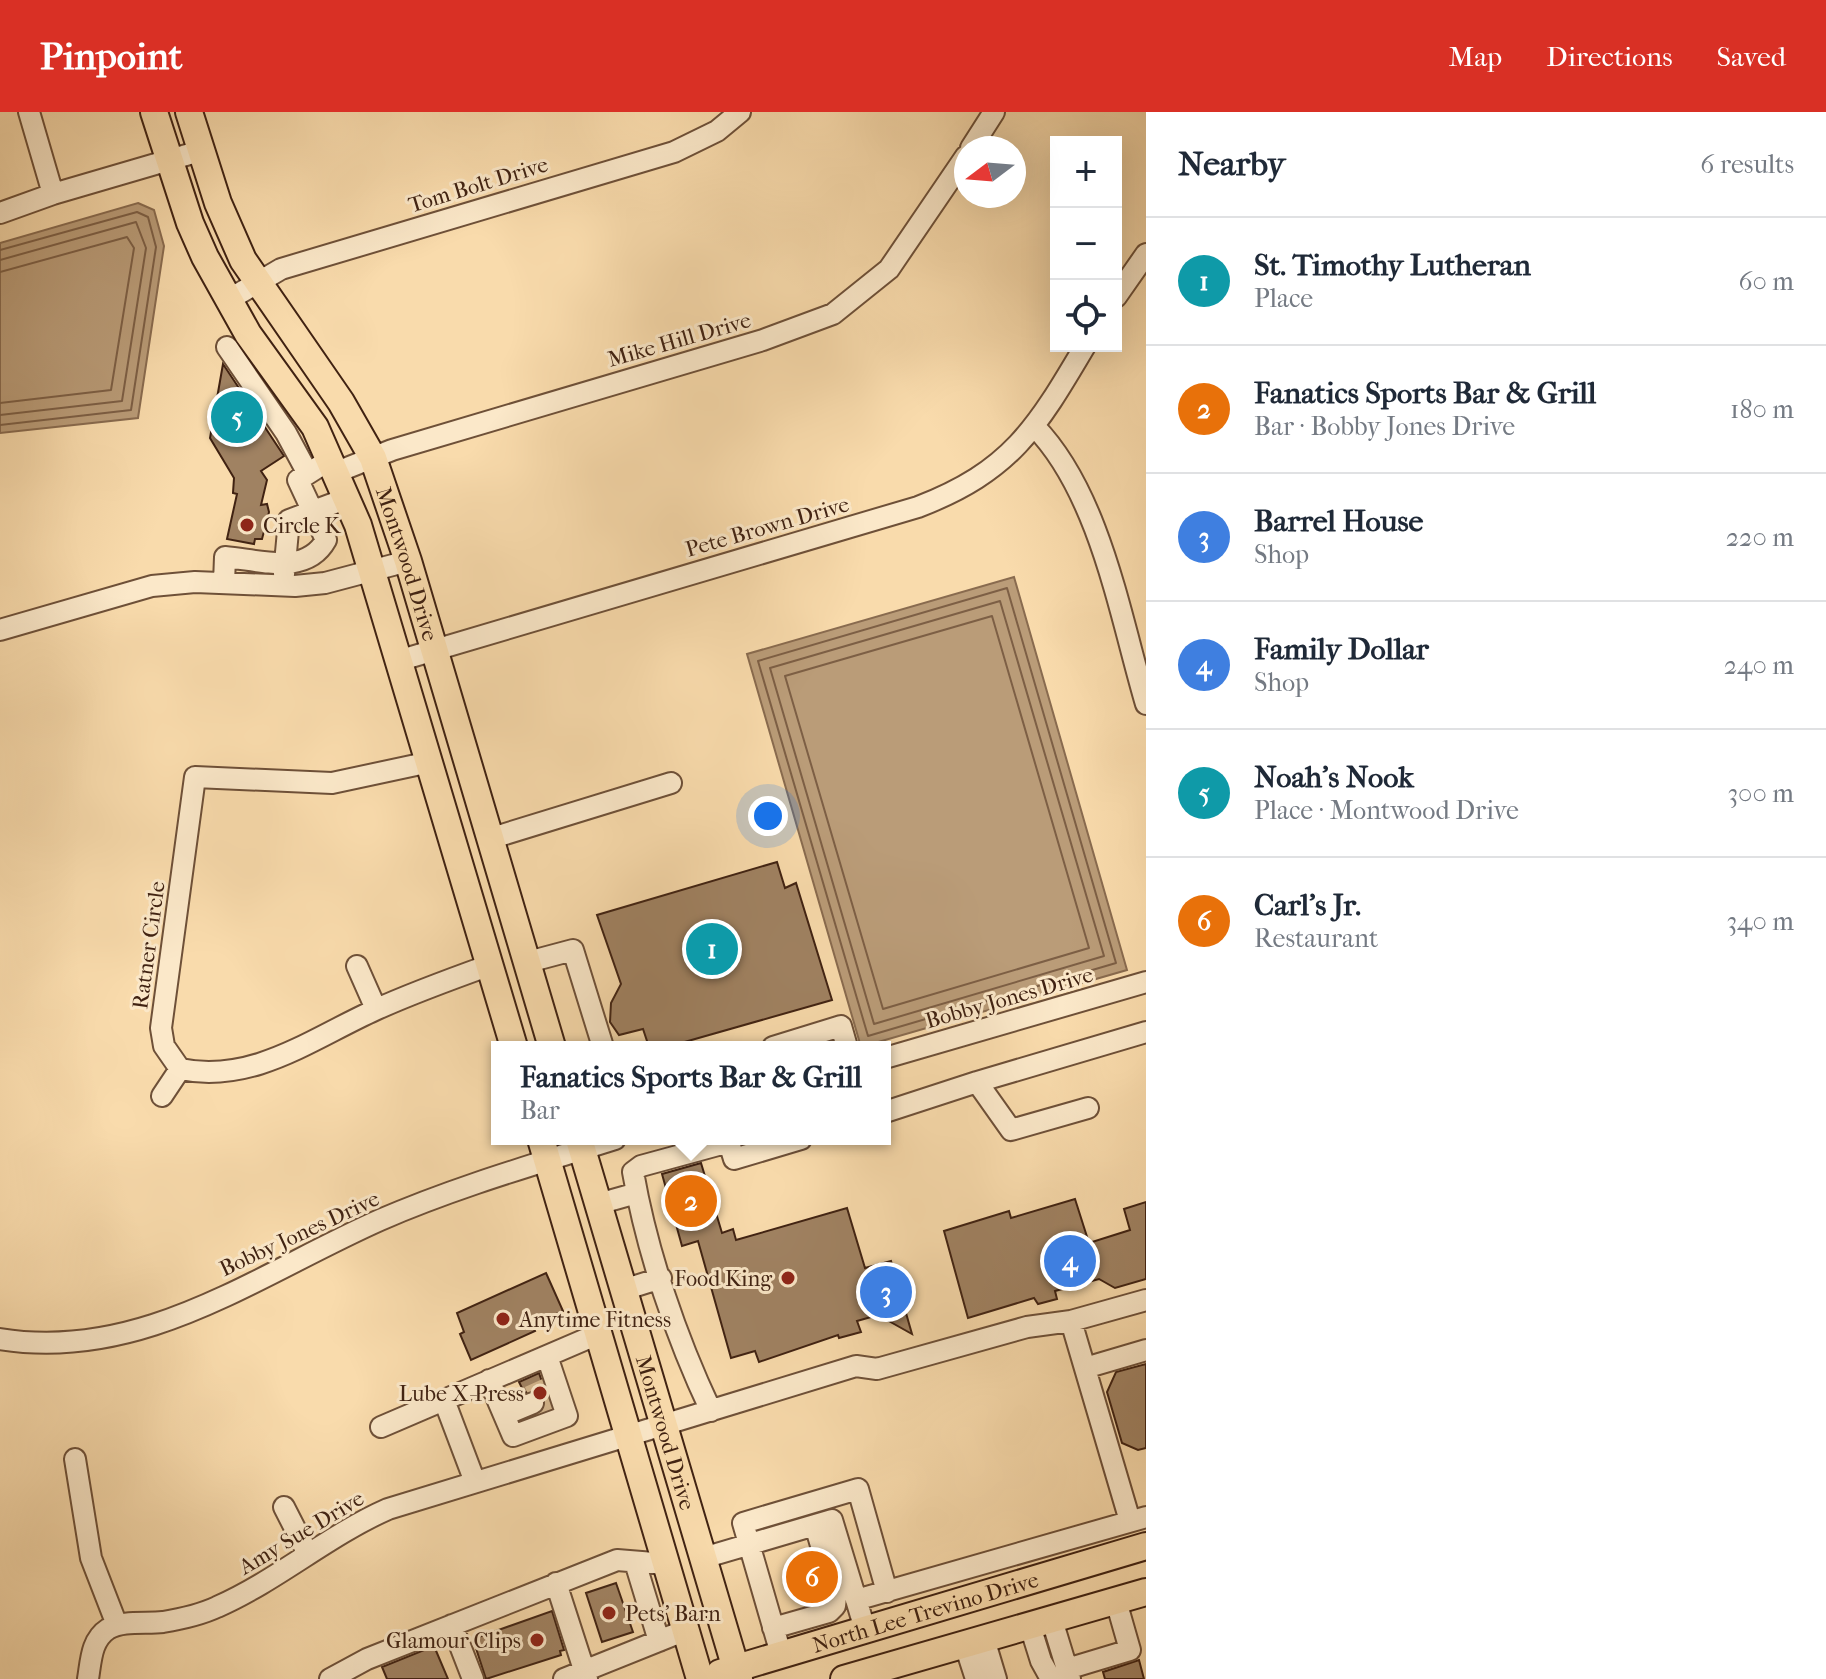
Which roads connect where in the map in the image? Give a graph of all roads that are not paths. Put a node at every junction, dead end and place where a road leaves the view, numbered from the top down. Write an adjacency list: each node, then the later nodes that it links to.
1 (29, 112): 10 (street)
2 (154, 112): 8 (main road, Montwood Drive)
3 (189, 112): 7 (main road, Montwood Drive)
4 (740, 112): 13 (street, Tom Bolt Drive)
5 (994, 112): 6 (street)
6 (979, 136)
7 (200, 151): 8 (street); 13 (main road, Montwood Drive)
8 (168, 161): 10 (street); 15 (main road, Montwood Drive)
9 (954, 174): 20 (street, Mike Hill Drive)
10 (53, 194): 11 (street)
11 (0, 213)
12 (1146, 254): 14 (street)
13 (256, 281): 15 (street, Tom Bolt Drive); 20 (main road, Montwood Drive)
14 (1122, 288)
15 (228, 300): 18 (main road, Montwood Drive)
16 (227, 347): 18 (street)
17 (1081, 352): 19 (street, Pete Brown Drive)
18 (251, 359): 21 (main road, Montwood Drive); 22 (street)
19 (1035, 427): 31 (street, Pete Brown Drive); 33 (street)
20 (373, 458): 21 (street, Mike Hill Drive); 25 (main road, Montwood Drive)
21 (334, 465): 22 (street, Mike Hill Drive); 23 (main road, Montwood Drive)
22 (307, 472): 24 (street)
23 (348, 498): 24 (street); 27 (main road, Montwood Drive)
24 (313, 510): 26 (street); 26 (street)
25 (408, 561): 27 (street); 31 (main road, Montwood Drive)
26 (285, 563): 28 (street); 29 (street)
27 (374, 571): 29 (street); 32 (main road, Montwood Drive)
28 (224, 583): 29 (street); 30 (street)
29 (283, 587)
30 (0, 630)
31 (434, 649): 32 (street, Pete Brown Drive); 36 (main road, Montwood Drive)
32 (401, 660): 34 (main road, Montwood Drive)
33 (1146, 704)
34 (430, 762): 38 (main road, Montwood Drive); 49 (street, Ratner Circle)
35 (671, 783): 36 (street)
36 (492, 838): 37 (main road, Montwood Drive)
37 (528, 962): 44 (main road, Montwood Drive); 45 (street)
38 (490, 965): 41 (street); 43 (main road, Montwood Drive)
39 (357, 966): 41 (street)
40 (1146, 982): 48 (street, Bobby Jones Drive)
41 (376, 1009): 49 (street)
42 (1146, 1032): 50 (street)
43 (512, 1041)
44 (550, 1041)
45 (601, 1041)
46 (792, 1041): 47 (street)
47 (845, 1041)
48 (891, 1056)
49 (180, 1069): 51 (street)
50 (977, 1082): 52 (street); 53 (street)
51 (162, 1096)
52 (1088, 1108)
53 (891, 1110)
54 (574, 1145): 59 (street, Bobby Jones Drive)
55 (580, 1145): 61 (main road, Montwood Drive)
56 (712, 1145): 60 (street)
57 (730, 1145): 58 (street)
58 (781, 1145)
59 (544, 1150): 66 (main road, Montwood Drive); 67 (street, Bobby Jones Drive)
60 (637, 1193): 61 (street); 62 (street)
61 (598, 1204): 63 (main road, Montwood Drive)
62 (661, 1278): 63 (street); 74 (street)
63 (623, 1290): 76 (main road, Montwood Drive)
64 (1146, 1300): 65 (street, Amy Sue Drive)
65 (1071, 1321): 70 (street); 74 (street, Amy Sue Drive)
66 (598, 1334): 69 (street); 78 (main road, Montwood Drive)
67 (0, 1339)
68 (1146, 1350): 70 (street)
69 (547, 1356): 71 (street); 72 (street)
70 (1085, 1368): 84 (street)
71 (489, 1380): 73 (street); 75 (street)
72 (548, 1397): 75 (street); 75 (street)
73 (444, 1400): 77 (street); 80 (street)
74 (711, 1411): 76 (street, Amy Sue Drive)
75 (504, 1416)
76 (663, 1424): 78 (street, Amy Sue Drive); 91 (main road, Montwood Drive)
77 (381, 1427)
78 (627, 1434): 80 (street, Amy Sue Drive); 93 (main road, Montwood Drive)
79 (75, 1459): 101 (street)
80 (475, 1482): 89 (street, Amy Sue Drive)
81 (817, 1501): 83 (street); 85 (street); 96 (street)
82 (284, 1507): 89 (street)
83 (782, 1512): 86 (street); 87 (street)
84 (1138, 1519): 90 (street)
85 (819, 1524): 86 (street); 98 (street); 103 (street)
86 (788, 1533): 87 (street)
87 (749, 1545): 91 (street); 103 (street)
88 (1146, 1546): 94 (main road, North Lee Trevino Drive)
89 (308, 1554): 101 (street, Amy Sue Drive)
90 (1007, 1557): 94 (street); 96 (street)
91 (703, 1558): 111 (main road, Montwood Drive)
92 (635, 1562): 93 (street); 95 (street); 106 (street)
93 (666, 1564): 105 (main road, Montwood Drive)
94 (1025, 1582): 100 (main road); 104 (main road, North Lee Trevino Drive)
95 (556, 1583): 102 (street); 112 (street)
96 (887, 1592): 98 (street)
97 (1146, 1592): 99 (main road, North Lee Trevino Drive)
98 (856, 1600): 104 (street)
99 (1116, 1601): 100 (main road, North Lee Trevino Drive); 114 (street)
100 (1040, 1623): 107 (main road, North Lee Trevino Drive); 114 (street)
101 (117, 1625): 115 (street)
102 (452, 1625): 109 (street); 118 (street)
103 (773, 1628): 108 (street)
104 (865, 1629): 108 (main road, North Lee Trevino Drive)
105 (686, 1630): 106 (street); 120 (main road, Montwood Drive)
106 (659, 1641): 112 (street)
107 (974, 1642): 110 (main road, North Lee Trevino Drive); 122 (street); 123 (street)
108 (781, 1654): 111 (main road, North Lee Trevino Drive)
109 (367, 1659): 116 (street); 117 (street)
110 (908, 1670): 113 (main road, North Lee Trevino Drive)
111 (737, 1674): 120 (main road, North Lee Trevino Drive)
112 (586, 1675): 119 (street)
113 (872, 1675): 121 (main road, North Lee Trevino Drive)
114 (1063, 1676)
115 (88, 1679)
116 (330, 1679)
117 (375, 1679)
118 (473, 1679)
119 (564, 1679)
120 (702, 1679)
121 (844, 1679)
122 (976, 1679)
123 (996, 1679)

